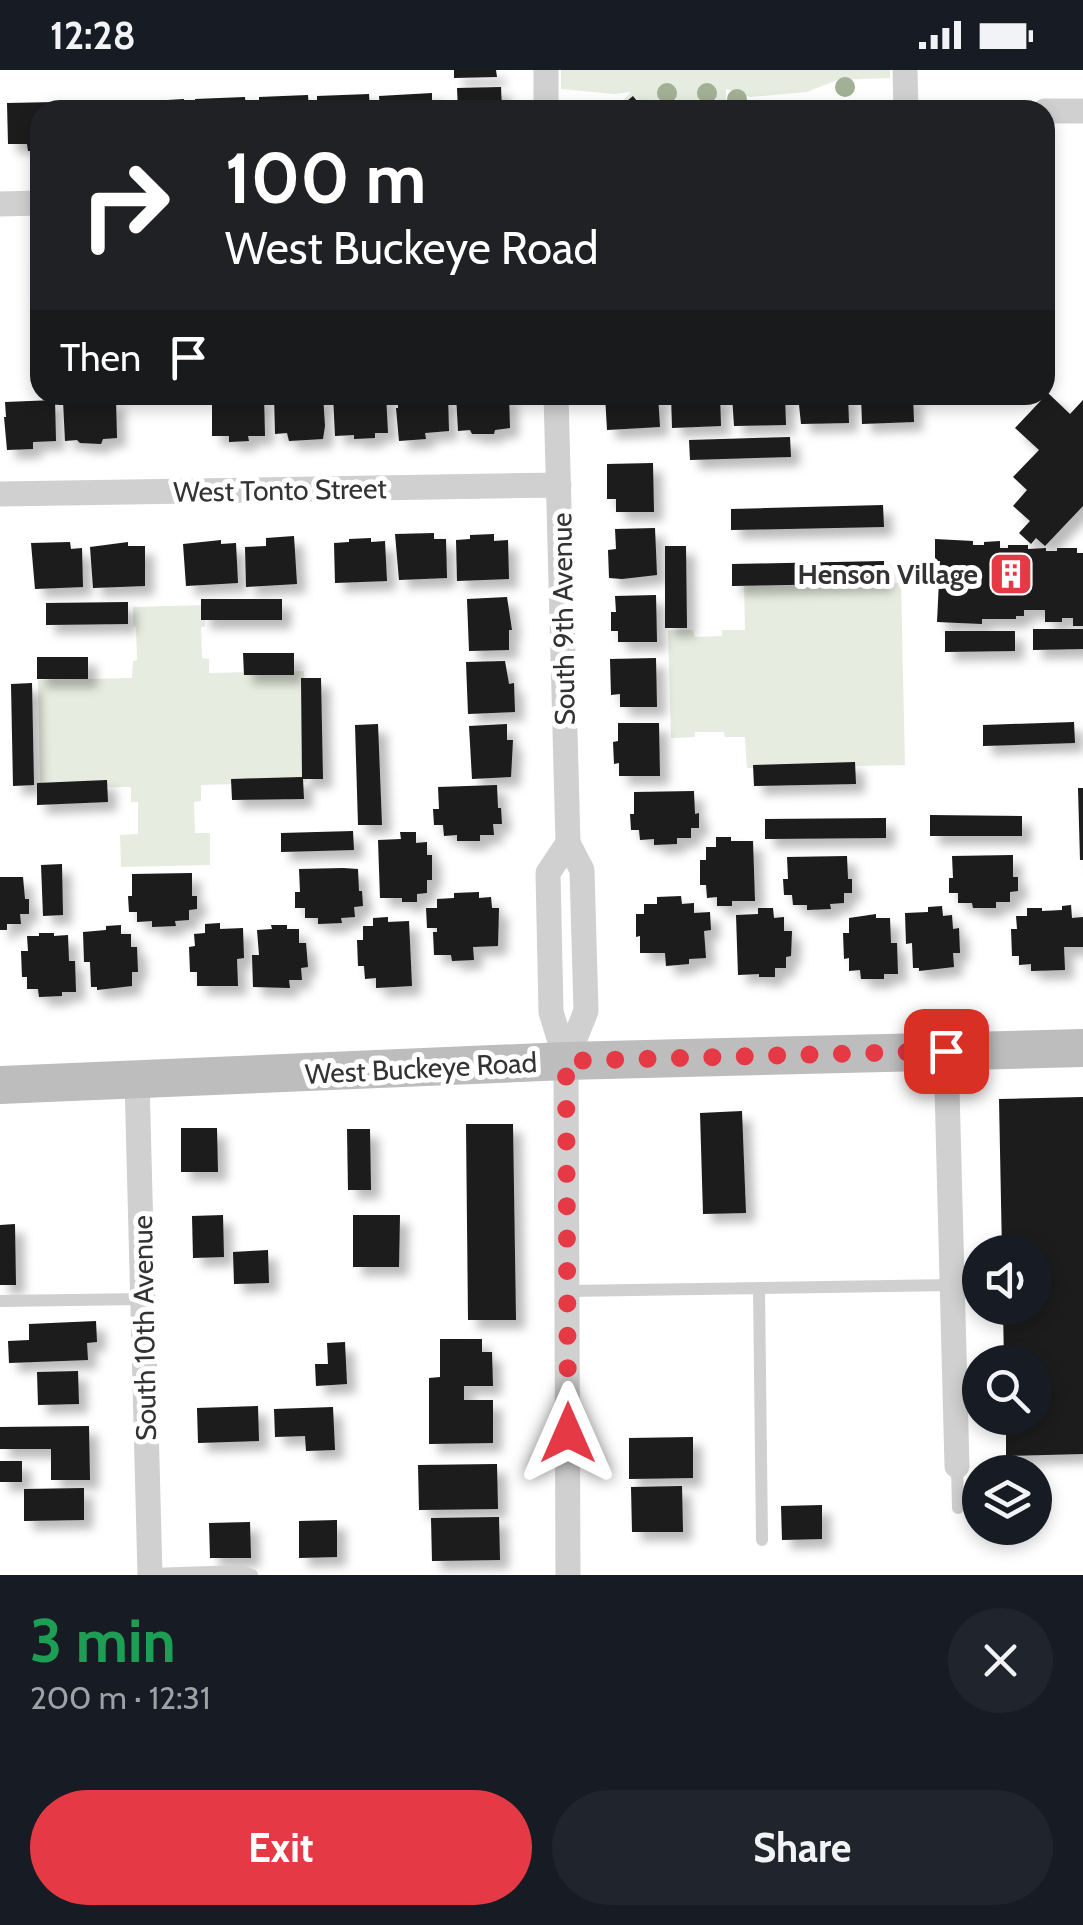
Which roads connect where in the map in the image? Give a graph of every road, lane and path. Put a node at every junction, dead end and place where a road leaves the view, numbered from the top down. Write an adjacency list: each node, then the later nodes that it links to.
1 (546, 70): 3 (street)
2 (905, 70): 4 (street)
3 (546, 100)
4 (906, 100)
5 (1055, 111): 6 (street)
6 (1083, 111)
7 (30, 203): 8 (street)
8 (0, 204)
9 (556, 405): 10 (street, South 9th Avenue)
10 (560, 485): 11 (street, West Tonto Street); 14 (street, South 9th Avenue)
11 (0, 494)
12 (1083, 1048): 13 (main road, West Buckeye Road)
13 (946, 1051): 14 (main road, West Buckeye Road); 17 (street)
14 (566, 1061): 15 (main road, West Buckeye Road); 19 (street, South 9th Avenue)
15 (137, 1081): 16 (main road, West Buckeye Road); 20 (street, South 10th Avenue)
16 (0, 1085)
17 (953, 1285): 18 (lane); 22 (street)
18 (760, 1288): 19 (lane); 24 (lane)
19 (567, 1290): 27 (street, South 9th Avenue)
20 (143, 1299): 21 (lane); 25 (street, South 10th Avenue)
21 (0, 1300)
22 (956, 1466): 23 (lane)
23 (958, 1508)
24 (762, 1540)
25 (150, 1574): 26 (lane)
26 (252, 1575)
27 (568, 1575)

